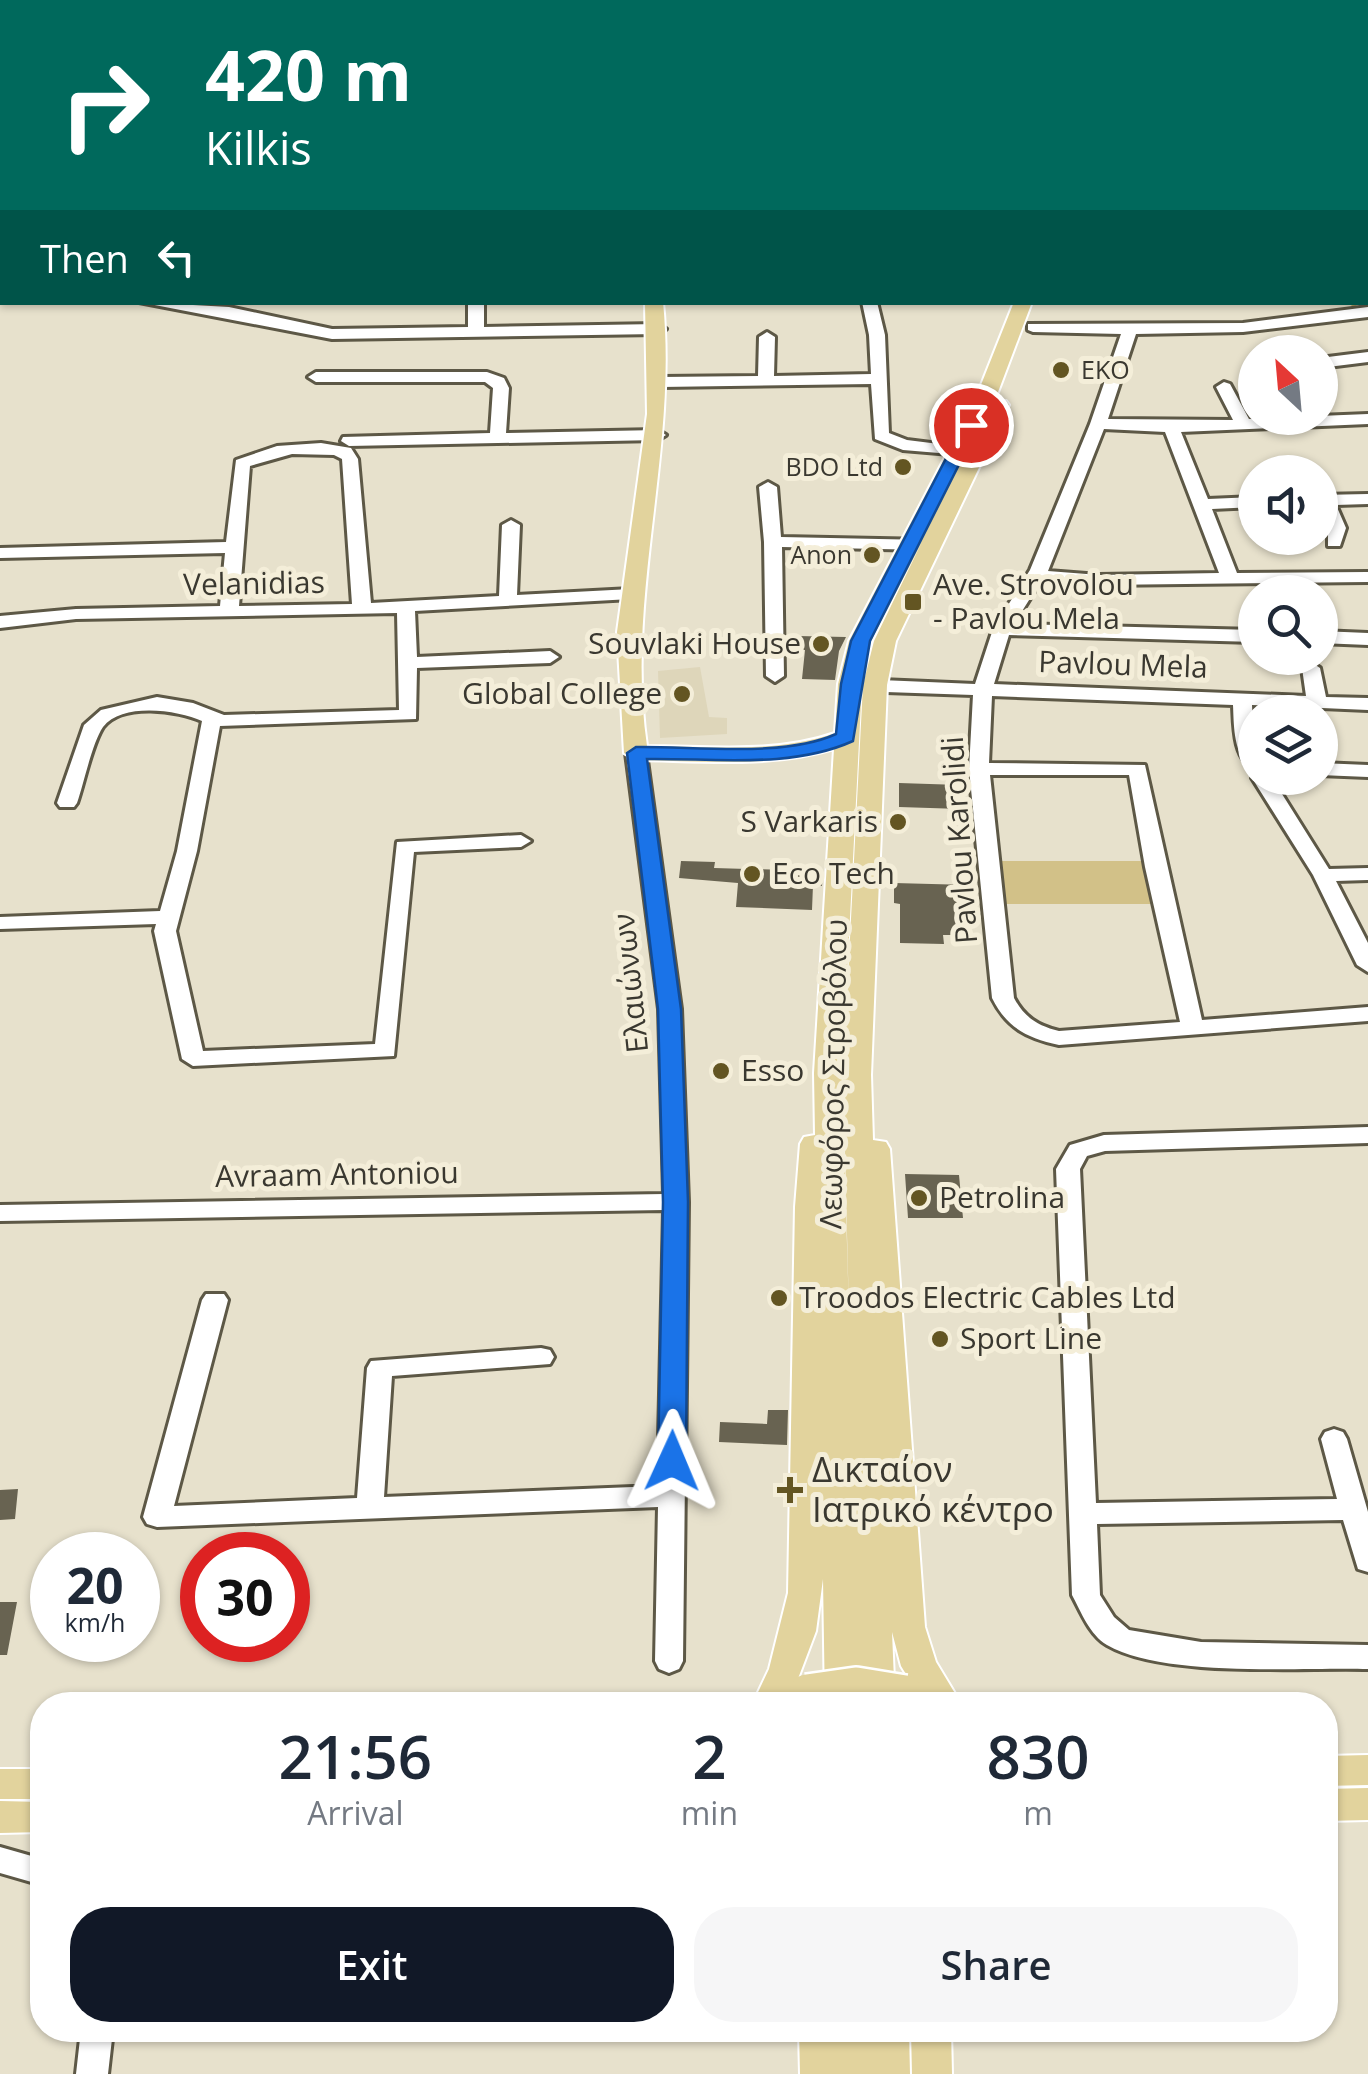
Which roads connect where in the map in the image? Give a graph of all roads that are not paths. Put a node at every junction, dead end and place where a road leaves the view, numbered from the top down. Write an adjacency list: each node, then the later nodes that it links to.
1 (142, 0): 2 (street)
2 (150, 0)
3 (171, 305): 13 (street)
4 (476, 305): 13 (street)
5 (654, 305): 11 (main road, Ελαιώνων)
6 (871, 305): 18 (street)
7 (1021, 305): 31 (main road, Λεωφόρος Στροβόλου)
8 (1043, 305): 10 (main road, Λεωφόρος Στροβόλου)
9 (1364, 313): 12 (street)
10 (1033, 327): 12 (street); 39 (main road, Λεωφόρος Στροβόλου)
11 (658, 329): 13 (street); 20 (main road, Ελαιώνων)
12 (1130, 330): 25 (street, Pavlou Karolidi)
13 (476, 334)
14 (766, 337): 19 (street)
15 (1368, 357): 16 (street)
16 (1338, 360)
17 (316, 377): 29 (street)
18 (880, 379): 19 (street); 31 (street)
19 (766, 380): 20 (street)
20 (662, 382): 28 (main road, Ελαιώνων)
21 (1224, 387): 22 (street)
22 (1238, 413)
23 (1368, 419): 24 (street)
24 (1338, 420)
25 (1098, 424): 27 (street); 42 (street, Pavlou Karolidi)
26 (1238, 424): 27 (street)
27 (1171, 427): 36 (street)
28 (658, 435): 29 (street); 47 (main road, Ελαιώνων)
29 (498, 436): 30 (street)
30 (347, 447): 40 (street); 50 (street)
31 (957, 451): 39 (main road, Λεωφόρος Στροβόλου)
32 (768, 487): 38 (street)
33 (1368, 499): 34 (street)
34 (1338, 500)
35 (1238, 503): 36 (street)
36 (1199, 504): 44 (street)
37 (512, 525): 48 (street)
38 (774, 542): 39 (street); 59 (street)
39 (920, 544): 60 (main road, Λεωφόρος Στροβόλου)
40 (234, 547): 41 (street); 51 (street)
41 (0, 553)
42 (1036, 575): 44 (street); 53 (street, Pavlou Karolidi)
43 (1368, 577): 46 (street)
44 (1231, 580): 45 (street)
45 (1238, 581)
46 (1338, 581)
47 (632, 594): 48 (street, Velanidias); 68 (main road, Ελαιώνων)
48 (508, 598): 49 (street, Velanidias)
49 (406, 606): 50 (street, Velanidias); 58 (street)
50 (362, 609): 51 (street, Velanidias)
51 (230, 612): 52 (street, Velanidias)
52 (0, 623)
53 (1002, 629): 54 (street); 61 (street, Pavlou Karolidi)
54 (1238, 636)
55 (1338, 638): 56 (street)
56 (1368, 639)
57 (550, 657): 58 (street)
58 (408, 663): 65 (street)
59 (775, 676)
60 (863, 685): 61 (street, Pavlou Mela); 66 (main road, Λεωφόρος Στροβόλου); 83 (main road, Λεωφόρος Στροβόλου)
61 (983, 690): 62 (street, Pavlou Mela); 69 (street, Pavlou Karolidi)
62 (1238, 700)
63 (1338, 703): 64 (street, Pavlou Mela)
64 (1368, 704)
65 (212, 718): 74 (street); 78 (street)
66 (846, 736): 67 (main road); 70 (main road, Λεωφόρος Στροβόλου)
67 (787, 752): 68 (main road); 70 (main road)
68 (636, 753): 85 (street, Ελαιώνων)
69 (979, 769): 82 (street); 82 (street, Pavlou Karolidi)
70 (844, 770): 83 (main road, Λεωφόρος Στροβόλου)
71 (1338, 770): 72 (street)
72 (1368, 771)
73 (1273, 795): 77 (street)
74 (67, 803)
75 (521, 841): 78 (street)
76 (1368, 874): 77 (street)
77 (1323, 875): 80 (street)
78 (169, 917): 79 (street)
79 (0, 923)
80 (1368, 965)
81 (1368, 1014): 82 (street)
82 (1193, 1029)
83 (842, 1074): 97 (main road); 99 (main road, Λεωφόρος Στροβόλου); 101 (main road, Λεωφόρος Στροβόλου); 102 (main road)
84 (1368, 1136): 93 (street)
85 (676, 1202): 86 (street, Avraam Antoniou); 90 (street, Ελαιώνων)
86 (0, 1212)
87 (215, 1300): 91 (street)
88 (540, 1358): 91 (street)
89 (1334, 1439): 92 (street)
90 (671, 1496): 91 (street); 96 (street, Ελαιώνων)
91 (370, 1510)
92 (1352, 1510): 93 (street); 94 (street)
93 (1082, 1514): 95 (street)
94 (1368, 1561)
95 (1368, 1656)
96 (669, 1661)
97 (776, 1692)
98 (824, 1692): 100 (main road, bridge)
99 (843, 1692)
100 (878, 1692)
101 (905, 1692)
102 (935, 1692)
103 (1338, 1770): 104 (main road)
104 (1368, 1770)
105 (0, 1784): 106 (main road)
106 (30, 1784)
107 (1338, 1804): 108 (main road)
108 (1368, 1804)
109 (0, 1817): 110 (main road)
110 (30, 1817)
111 (0, 1860): 112 (street)
112 (30, 1869)
113 (95, 2042): 118 (street)
114 (819, 2042): 119 (main road)
115 (851, 2042): 120 (main road)
116 (889, 2042): 121 (main road)
117 (931, 2042): 122 (main road)
118 (92, 2074)
119 (820, 2074)
120 (852, 2074)
121 (890, 2074)
122 (932, 2074)

